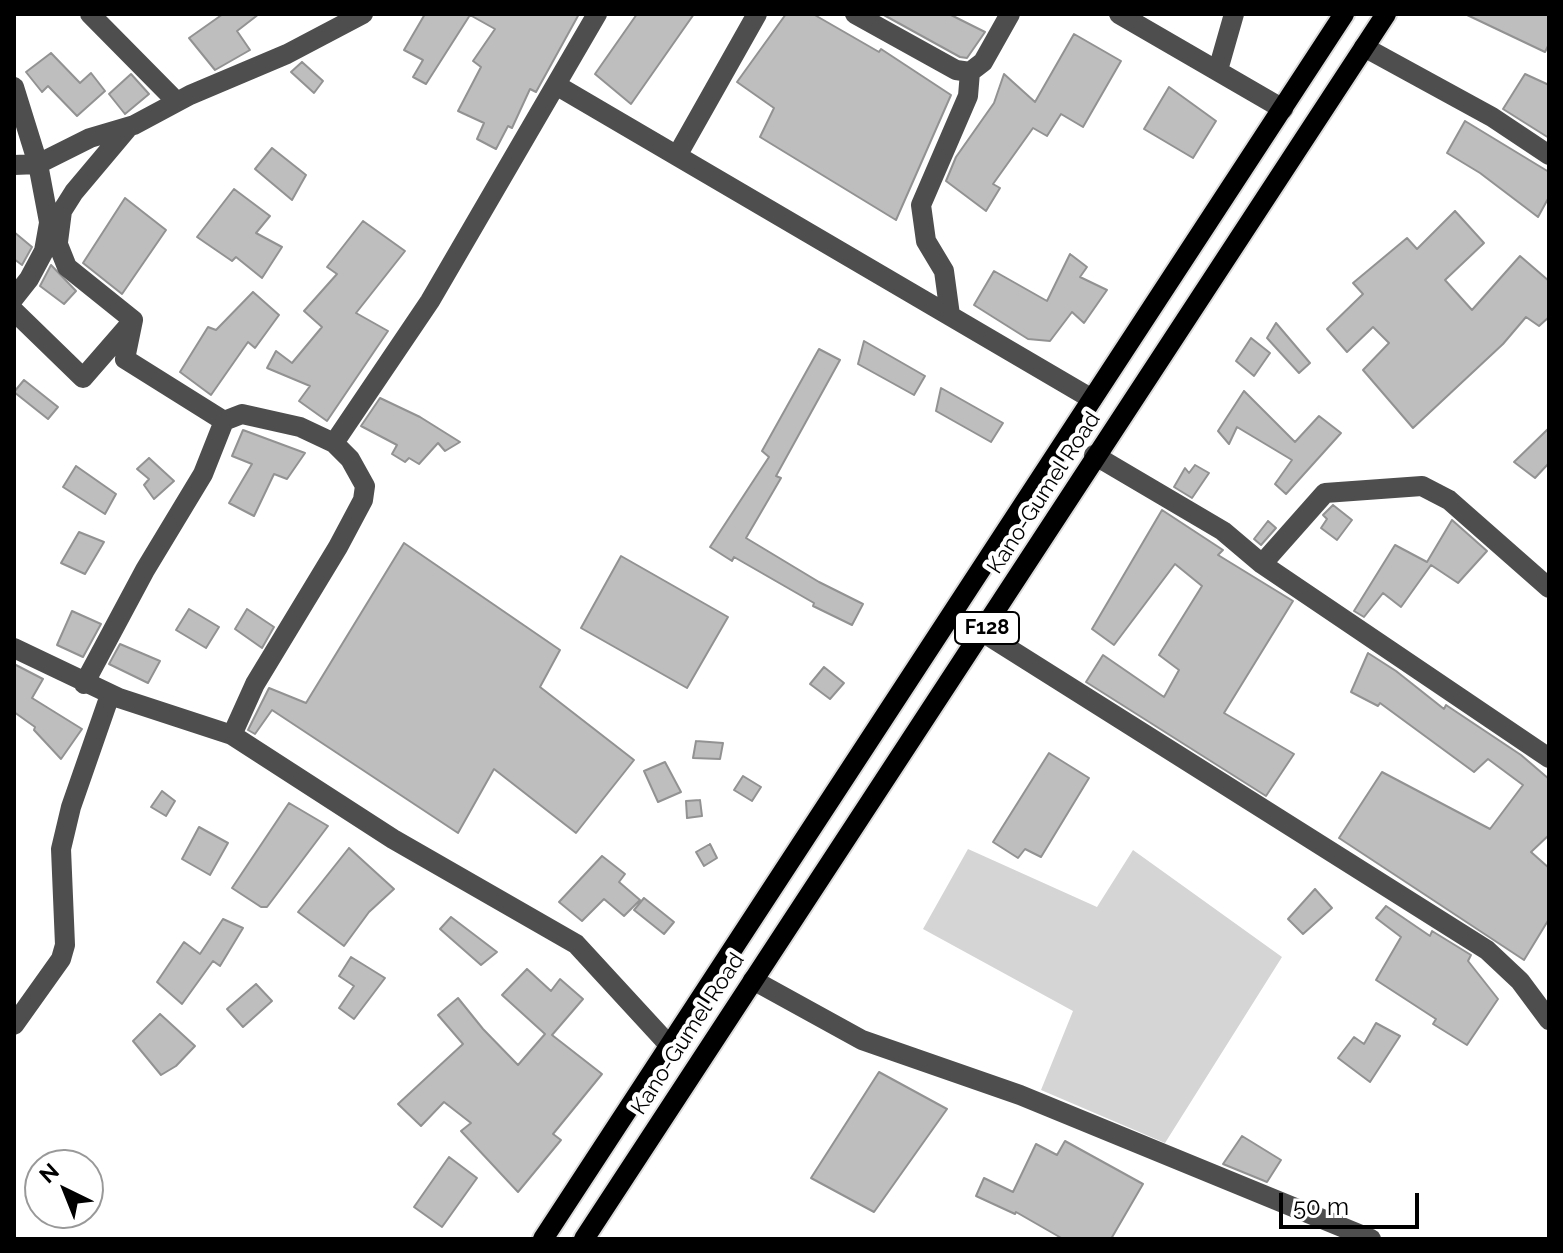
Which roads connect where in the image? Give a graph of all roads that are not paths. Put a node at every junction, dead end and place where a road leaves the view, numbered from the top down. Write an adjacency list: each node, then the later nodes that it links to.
1 (90, 14): 16 (street)
2 (363, 14): 16 (street)
3 (597, 14): 14 (street)
4 (757, 14): 19 (street)
5 (855, 14): 13 (street)
6 (1010, 14): 13 (street)
7 (1119, 14): 12 (street)
8 (1234, 14): 12 (street)
9 (1344, 14): 17 (main road, Kano-Gumel Road / F128)
10 (1386, 14): 11 (main road, Kano-Gumel Road / F128)
11 (1364, 47): 20 (street); 32 (main road, Kano-Gumel Road / F128)
12 (1218, 70): 17 (street)
13 (970, 72): 27 (street)
14 (556, 85): 19 (street); 31 (street)
15 (14, 87): 21 (street)
16 (177, 102): 18 (street)
17 (1283, 109): 29 (main road, Kano-Gumel Road / F128)
18 (130, 126): 21 (street); 24 (street)
19 (678, 154): 27 (street)
20 (1549, 155)
21 (38, 164): 22 (street); 23 (street)
22 (14, 165)
23 (49, 222): 24 (street); 25 (street)
24 (58, 244): 28 (street)
25 (14, 298)
26 (14, 311): 28 (street)
27 (950, 315): 29 (street)
28 (133, 320): 30 (street)
29 (1092, 399): 44 (main road, Kano-Gumel Road / F128)
30 (224, 421): 31 (street); 37 (street)
31 (334, 443): 39 (street)
32 (1094, 455): 33 (street); 35 (main road, Kano-Gumel Road / F128)
33 (1262, 564): 34 (street); 40 (street)
34 (1546, 580)
35 (984, 633): 41 (main road, Kano-Gumel Road / F128); 42 (street)
36 (14, 648): 37 (street)
37 (84, 684): 38 (street)
38 (110, 695): 39 (street); 43 (street)
39 (232, 735): 44 (street)
40 (1549, 758)
41 (753, 980): 46 (main road, Kano-Gumel Road / F128); 47 (street)
42 (1549, 1020)
43 (14, 1025)
44 (669, 1045): 45 (main road, Kano-Gumel Road / F128)
45 (543, 1239)
46 (584, 1239)
47 (1371, 1239)

